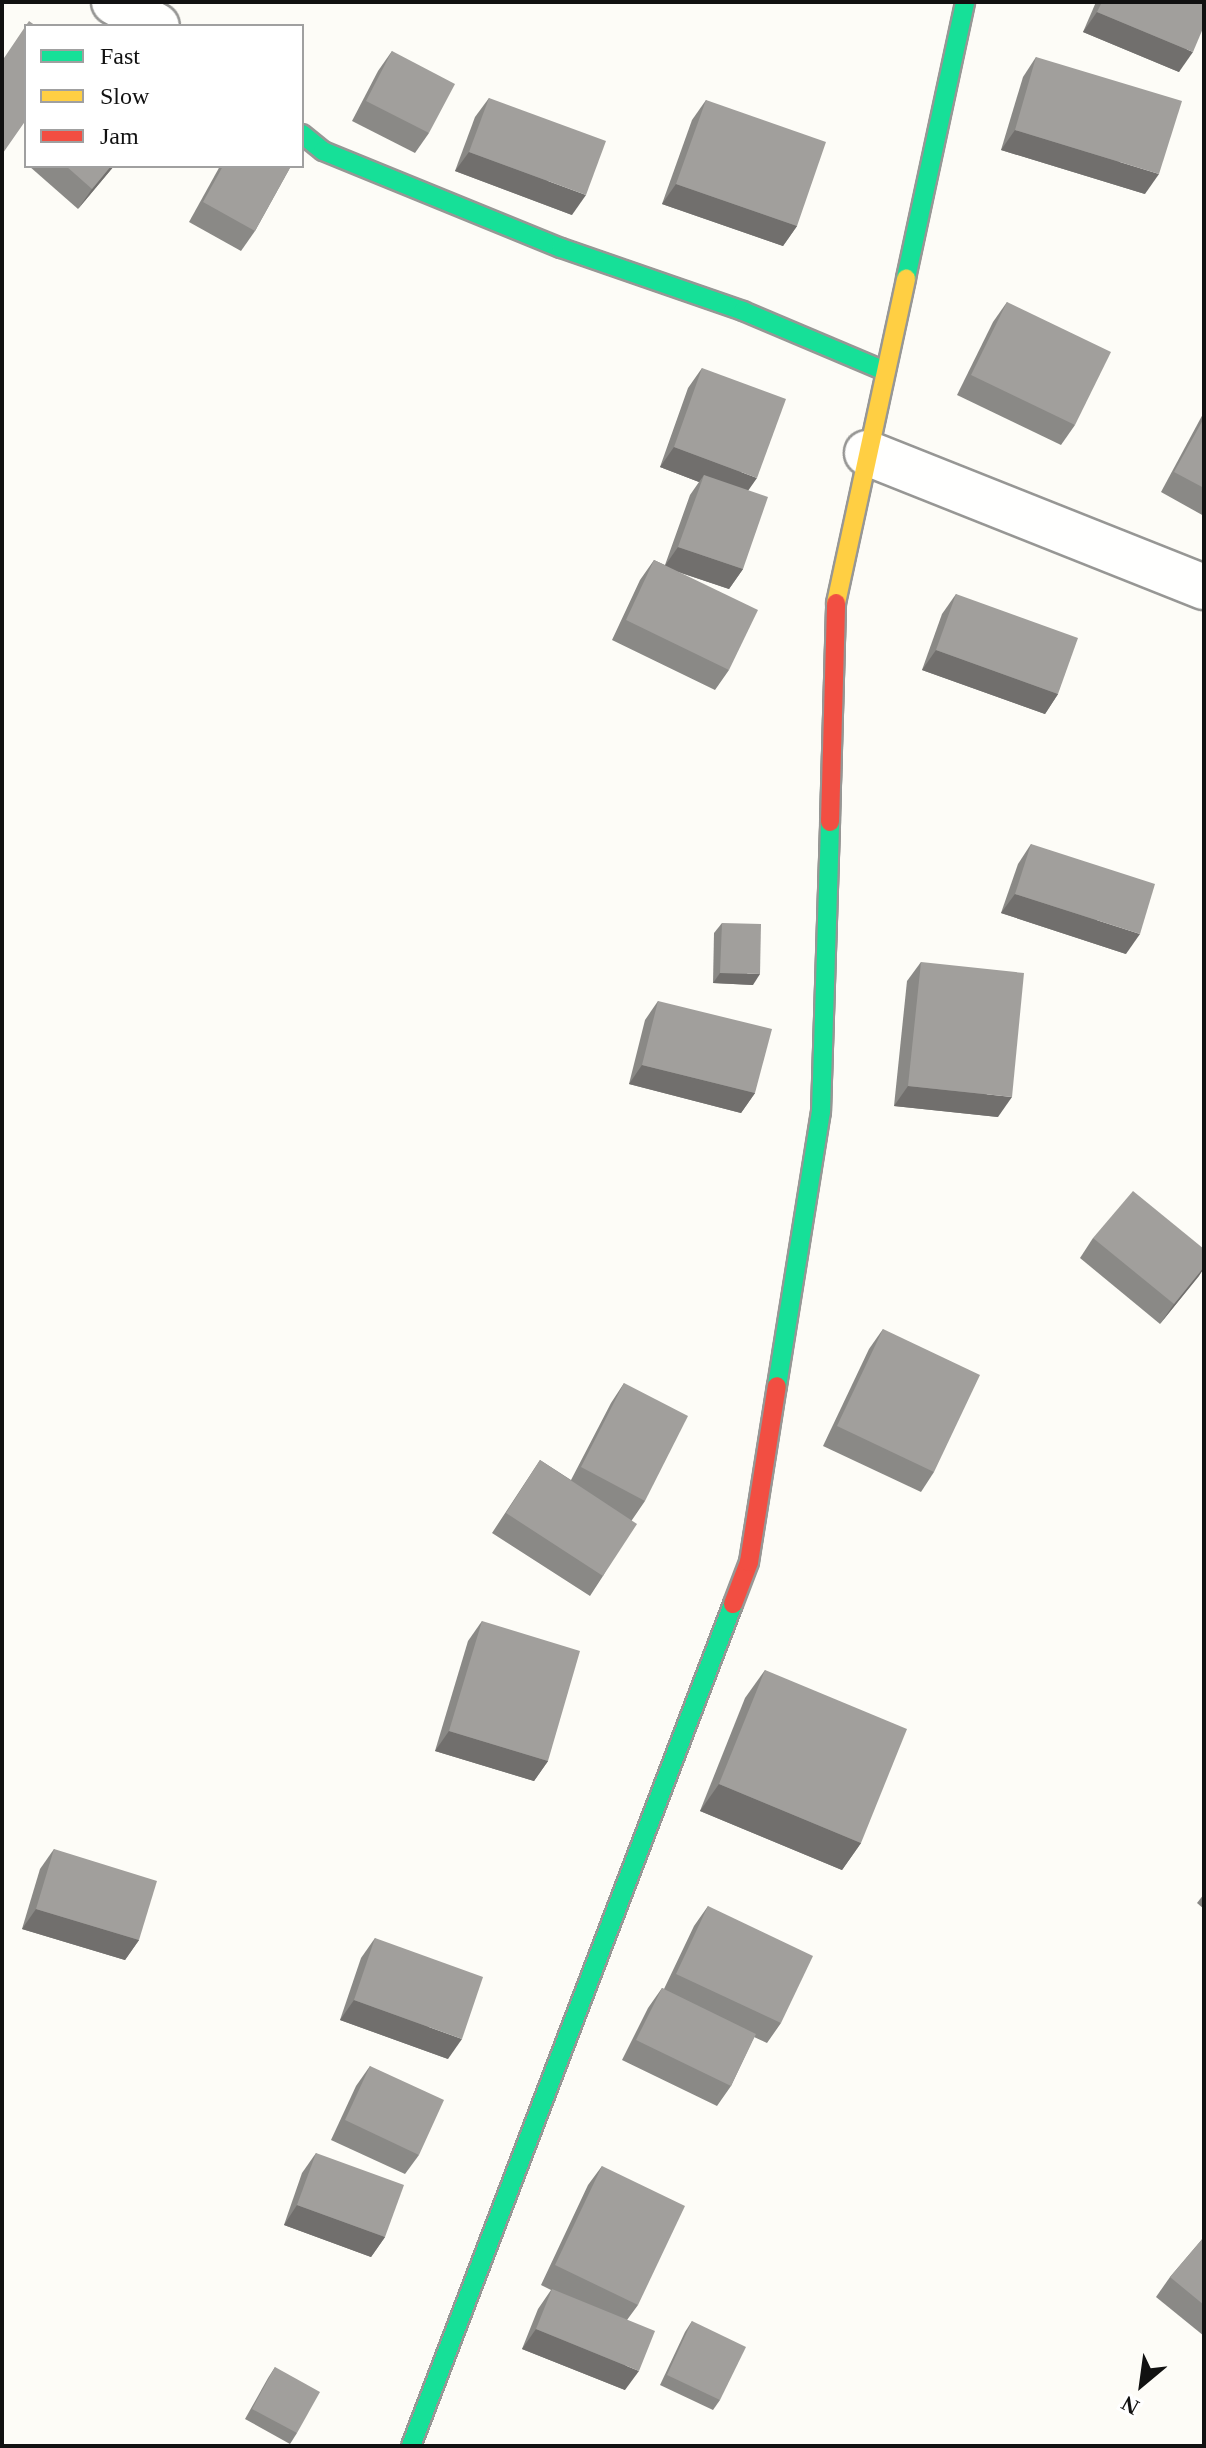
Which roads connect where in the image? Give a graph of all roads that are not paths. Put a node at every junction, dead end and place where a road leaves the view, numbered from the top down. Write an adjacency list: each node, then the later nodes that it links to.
1 (114, 2): 3 (street)
2 (965, 2): 5 (street)
3 (153, 24)
4 (304, 136): 5 (street)
5 (885, 371): 6 (street)
6 (867, 453): 7 (street); 8 (street)
7 (1204, 587)
8 (411, 2446)

